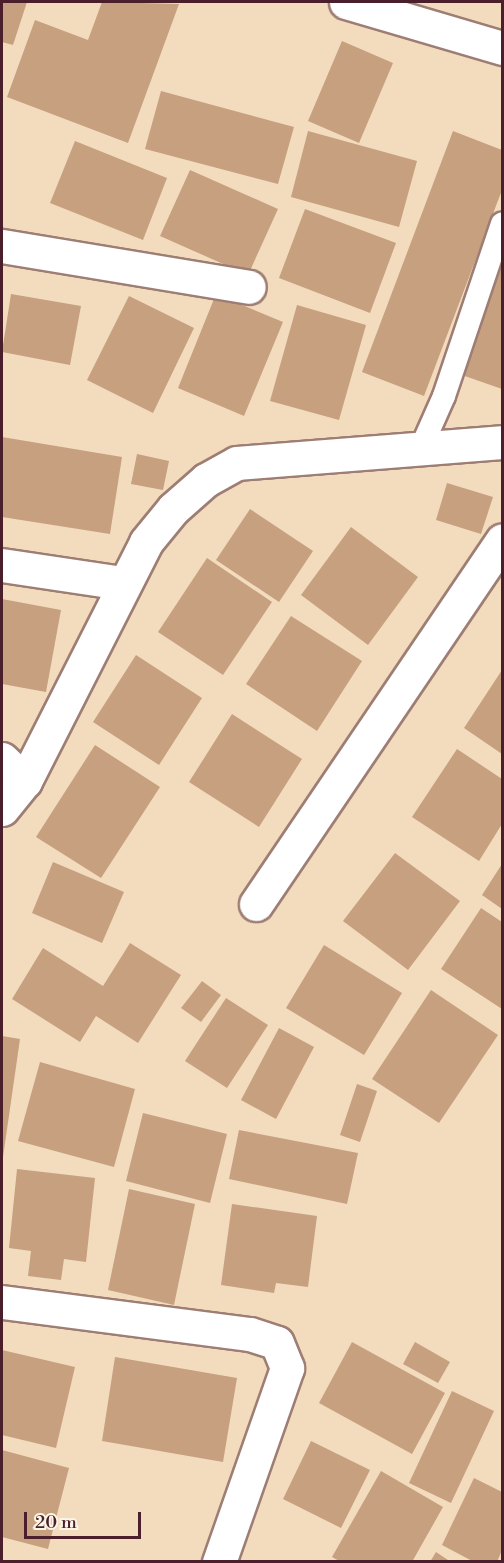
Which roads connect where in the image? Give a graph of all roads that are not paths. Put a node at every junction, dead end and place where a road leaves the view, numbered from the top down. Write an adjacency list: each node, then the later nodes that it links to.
1 (346, 2): 2 (street)
2 (502, 48)
3 (502, 224): 7 (lane)
4 (2, 246): 5 (street)
5 (249, 286)
6 (502, 442): 7 (street)
7 (421, 448): 10 (street)
8 (502, 541): 14 (street)
9 (2, 565): 10 (street)
10 (123, 584): 12 (street)
11 (2, 759): 12 (street)
12 (25, 781): 13 (street)
13 (2, 809)
14 (256, 904)
15 (2, 1302): 16 (street)
16 (219, 1562)

